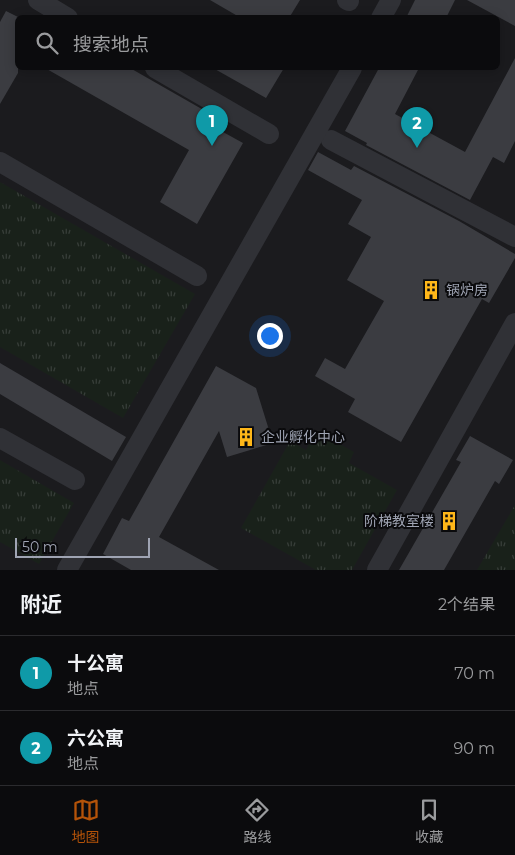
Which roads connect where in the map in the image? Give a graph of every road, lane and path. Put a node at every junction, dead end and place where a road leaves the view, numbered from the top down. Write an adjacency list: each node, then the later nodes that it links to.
1 (38, 0): 3 (street)
2 (391, 0): 4 (street)
3 (63, 15)
4 (383, 15)
5 (157, 70): 7 (street)
6 (351, 70): 15 (street)
7 (269, 134)
8 (331, 140): 10 (street)
9 (0, 162): 11 (street)
10 (515, 238)
11 (197, 276)
12 (515, 323): 16 (street)
13 (0, 438): 14 (street)
14 (76, 480)
15 (66, 570)
16 (378, 570)

